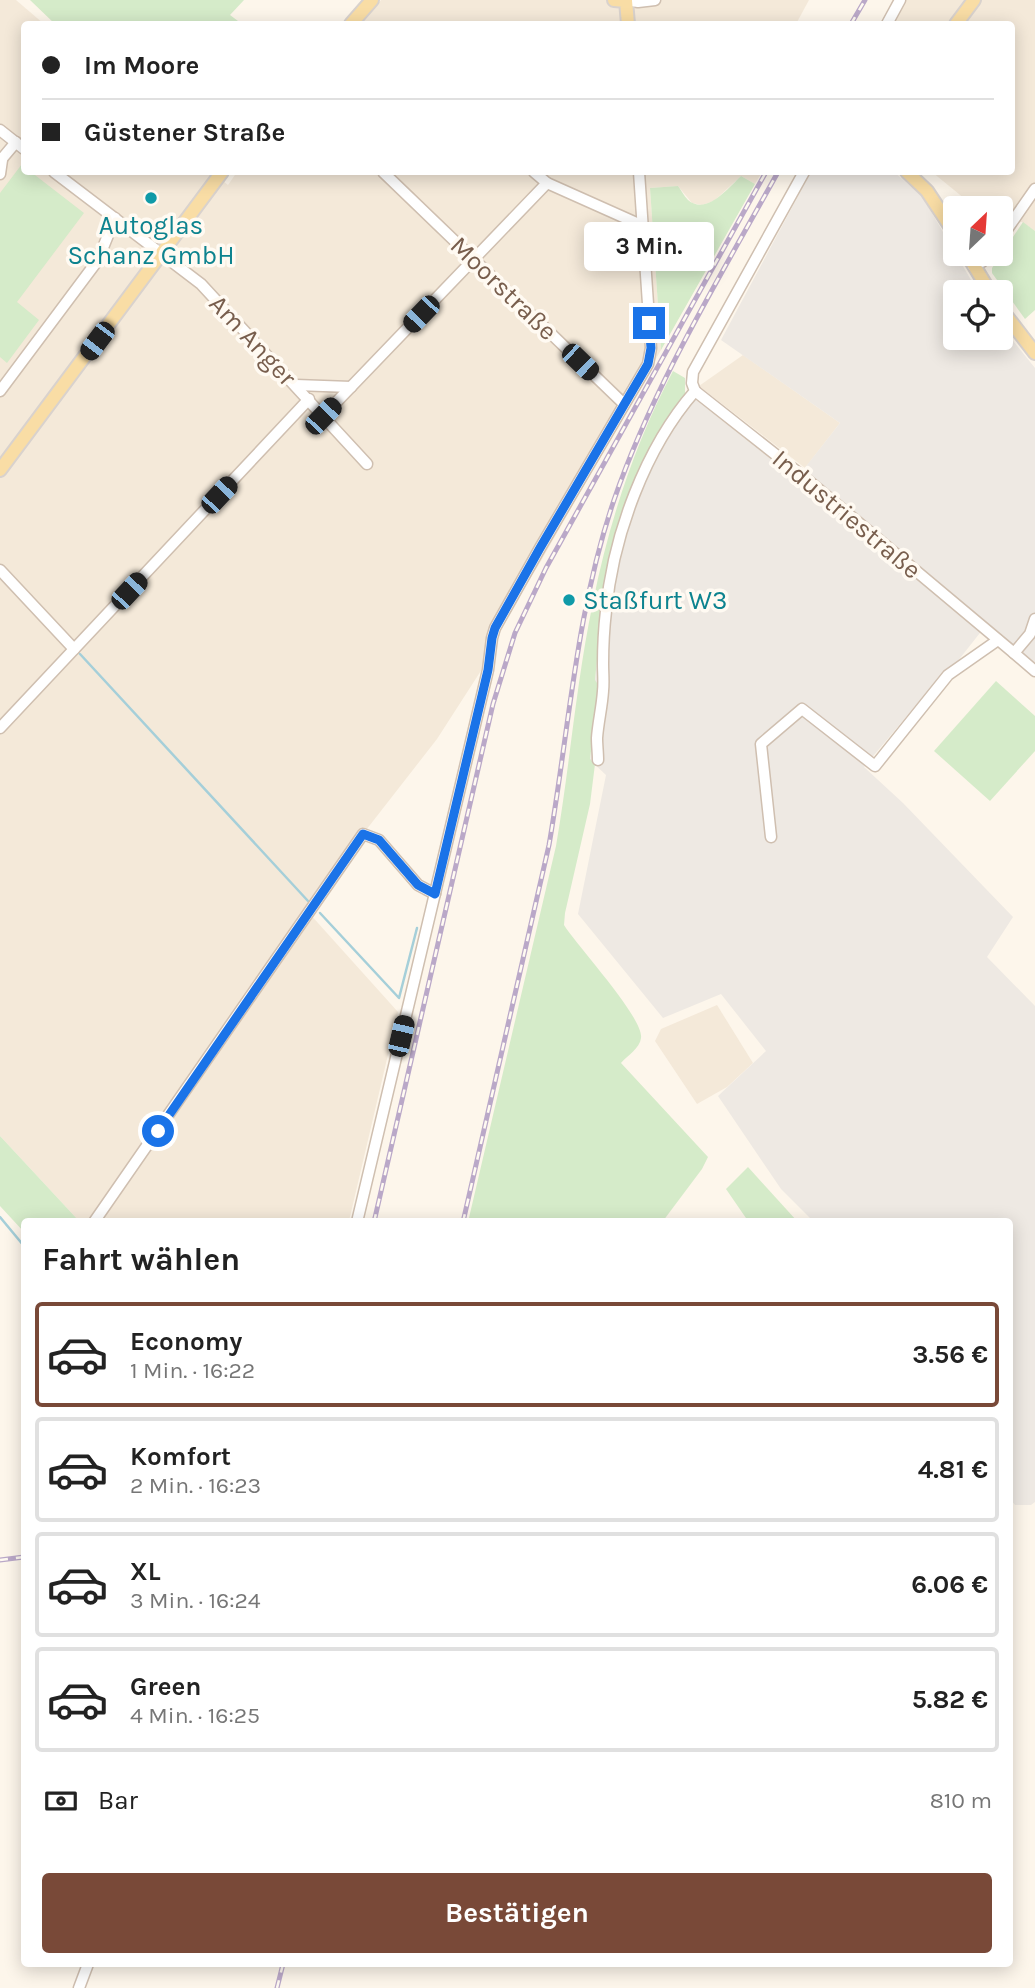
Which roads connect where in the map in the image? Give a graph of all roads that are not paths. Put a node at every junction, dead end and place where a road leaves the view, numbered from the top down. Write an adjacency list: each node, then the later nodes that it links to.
1 (372, 0): 6 (main road)
2 (622, 0): 3 (street); 7 (main road)
3 (655, 0)
4 (900, 0): 8 (street)
5 (974, 0): 9 (main road)
6 (359, 21)
7 (627, 21)
8 (889, 21)
9 (958, 21)
10 (0, 130): 11 (street)
11 (20, 146): 12 (street)
12 (1, 161): 13 (street)
13 (0, 174)
14 (58, 175): 24 (street, Am Anger)
15 (220, 175): 27 (main road)
16 (386, 175): 28 (street, Moorstraße)
17 (538, 175): 21 (street)
18 (639, 175): 26 (street)
19 (802, 175): 36 (street)
20 (910, 175): 23 (main road)
21 (547, 183): 26 (street); 28 (street)
22 (1035, 189): 25 (street)
23 (943, 215)
24 (115, 218): 27 (street, Am Anger); 35 (street)
25 (1013, 221)
26 (641, 225): 38 (street)
27 (162, 252): 33 (street, Am Anger); 41 (main road)
28 (474, 259): 34 (street); 38 (street, Moorstraße)
29 (974, 266): 30 (main road)
30 (983, 280)
31 (1013, 325): 32 (main road)
32 (1035, 353)
33 (296, 385): 34 (street); 37 (street, Am Anger)
34 (351, 387): 39 (street)
35 (0, 391)
36 (695, 391): 44 (street, Industriestraße); 49 (street)
37 (309, 399): 39 (street, Am Anger); 45 (street)
38 (624, 404): 51 (street)
39 (323, 416): 40 (street, Am Anger)
40 (367, 464)
41 (0, 470)
42 (0, 570): 45 (street)
43 (1035, 619): 46 (street)
44 (998, 640): 46 (street, Industriestraße); 50 (street)
45 (74, 649): 48 (street)
46 (1014, 653): 47 (street, Industriestraße)
47 (1035, 671)
48 (0, 728)
49 (598, 760)
50 (771, 837)
51 (435, 894): 52 (street); 53 (street)
52 (97, 1218)
53 (358, 1218)
54 (87, 1967): 55 (street)
55 (79, 1988)

